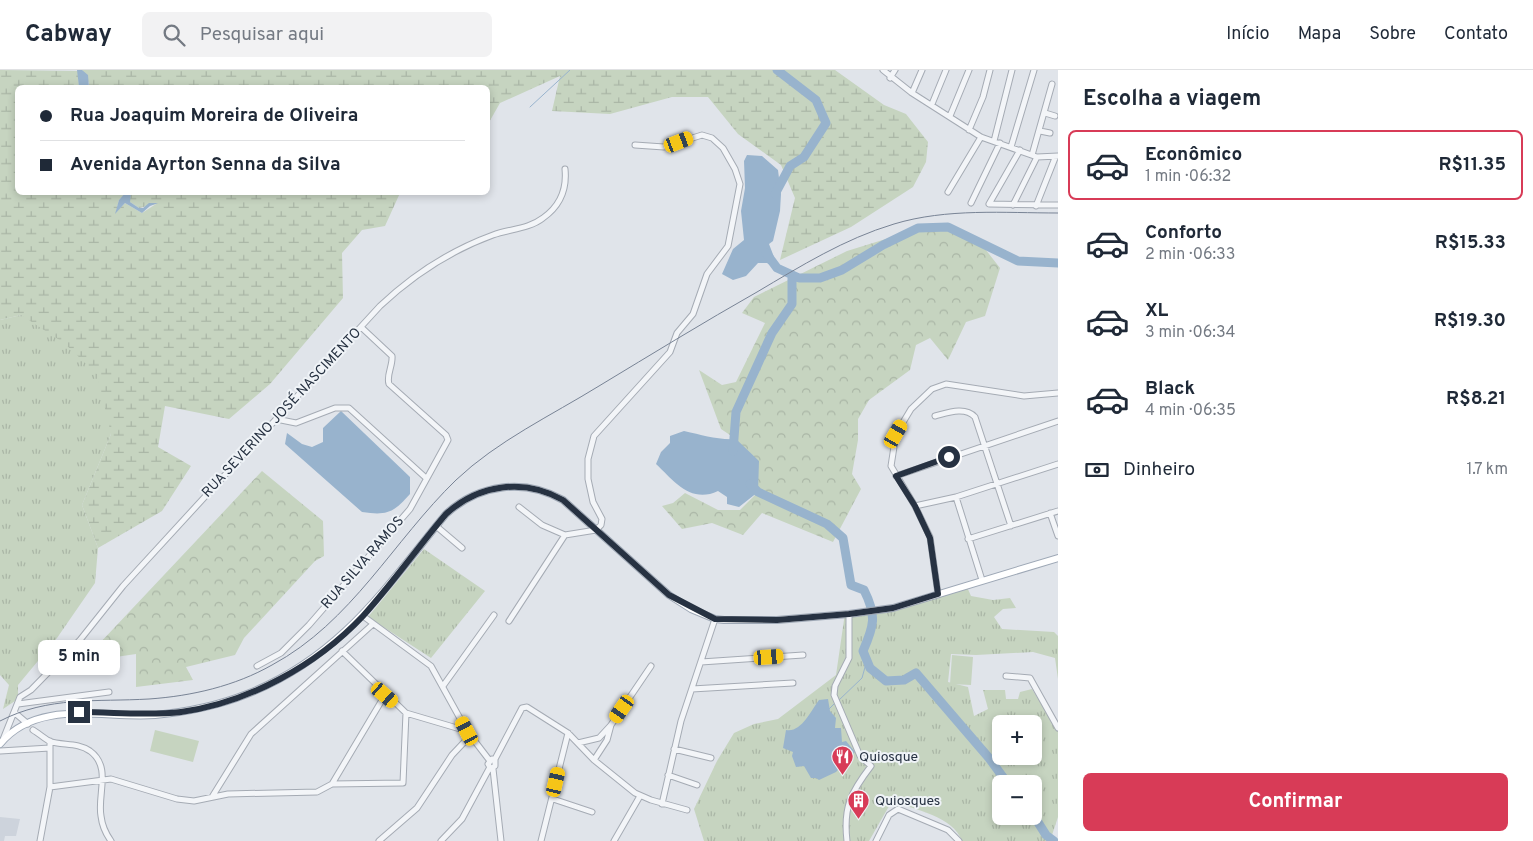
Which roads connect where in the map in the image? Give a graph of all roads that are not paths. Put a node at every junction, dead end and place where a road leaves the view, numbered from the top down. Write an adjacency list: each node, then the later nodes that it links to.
1 (883, 70): 9 (street)
2 (895, 70): 9 (street)
3 (922, 70): 11 (street)
4 (946, 70): 12 (street)
5 (969, 70): 14 (street)
6 (990, 70): 16 (street)
7 (1012, 70): 20 (street)
8 (1034, 70): 23 (street)
9 (890, 78): 11 (street)
10 (1052, 84): 13 (street)
11 (912, 93): 12 (street)
12 (932, 104): 14 (street)
13 (1045, 113): 15 (street); 17 (street)
14 (950, 116): 16 (street)
15 (1056, 116)
16 (969, 130): 19 (street)
17 (1040, 131): 18 (street); 25 (street)
18 (1050, 133)
19 (980, 137): 20 (street); 28 (street)
20 (994, 141): 21 (street)
21 (1000, 143): 23 (street); 29 (street)
22 (635, 145): 50 (street)
23 (1011, 147): 24 (street)
24 (1020, 150): 25 (street); 30 (street)
25 (1035, 156): 26 (street); 30 (street)
26 (1056, 157): 32 (street)
27 (565, 169): 33 (street, RUA SEVERINO JOSÉ NASCIMENTO)
28 (948, 192)
29 (971, 203)
30 (1013, 205): 32 (street)
31 (1058, 205): 32 (street)
32 (1036, 206)
33 (361, 327): 36 (street, RUA SEVERINO JOSÉ NASCIMENTO); 41 (street, RUA SILVA RAMOS)
34 (1058, 393): 40 (street)
35 (935, 416): 38 (street)
36 (276, 419): 41 (street); 75 (street, RUA SEVERINO JOSÉ NASCIMENTO)
37 (1058, 421): 38 (street)
38 (984, 444): 40 (street); 42 (street)
39 (1058, 464): 42 (street)
40 (896, 476): 44 (street)
41 (426, 478): 67 (street, RUA SILVA RAMOS)
42 (996, 484): 43 (street); 49 (street)
43 (956, 497): 44 (street); 53 (street)
44 (915, 506): 57 (street)
45 (519, 507): 51 (street)
46 (1058, 511): 47 (street)
47 (1050, 513): 49 (street); 52 (street)
48 (436, 526): 50 (main road); 54 (street); 60 (main road)
49 (1011, 526): 53 (street)
50 (596, 530): 51 (street); 61 (main road)
51 (564, 535): 62 (street)
52 (1058, 536)
53 (968, 539): 56 (street)
54 (462, 548)
55 (1058, 558): 56 (main road)
56 (982, 580): 57 (main road)
57 (938, 594): 58 (main road)
58 (849, 614): 61 (main road); 112 (street)
59 (494, 615): 71 (street)
60 (363, 616): 63 (street); 78 (main road)
61 (715, 619): 66 (street)
62 (509, 621)
63 (372, 624): 64 (street); 71 (street)
64 (342, 651): 74 (street); 100 (street)
65 (803, 655): 66 (street)
66 (701, 662): 72 (street)
67 (257, 666)
68 (651, 666): 79 (street)
69 (1006, 676): 80 (street)
70 (793, 683): 72 (street)
71 (443, 686): 83 (street)
72 (692, 689): 88 (street)
73 (109, 692): 75 (street)
74 (385, 695): 77 (street); 96 (street)
75 (18, 702): 76 (street)
76 (15, 713): 78 (street); 85 (street)
77 (406, 713): 83 (street); 96 (street)
78 (28, 724): 85 (main road)
79 (611, 725): 86 (street); 92 (street)
80 (1058, 728)
81 (33, 730): 84 (street)
82 (568, 733): 86 (street); 91 (street); 101 (street)
83 (469, 734): 91 (street); 107 (street)
84 (50, 741): 87 (street); 95 (street)
85 (1, 743)
86 (578, 743): 92 (street)
87 (50, 748): 89 (street); 98 (street)
88 (674, 749): 90 (street); 94 (street)
89 (0, 751)
90 (711, 758)
91 (492, 760): 93 (street)
92 (594, 760): 99 (street)
93 (491, 768): 108 (street); 109 (street)
94 (668, 775): 97 (street); 102 (street)
95 (103, 779): 98 (street); 100 (street); 106 (street)
96 (332, 784): 100 (street)
97 (697, 785)
98 (50, 786): 105 (street)
99 (640, 796): 102 (street); 111 (street)
100 (212, 797)
101 (553, 799): 104 (street); 110 (street)
102 (662, 804): 103 (street)
103 (687, 810)
104 (592, 812)
105 (40, 841)
106 (111, 841)
107 (379, 841)
108 (441, 841)
109 (501, 841)
110 (541, 841)
111 (614, 841)
112 (847, 841)
113 (875, 841): 114 (street)
114 (959, 841)

